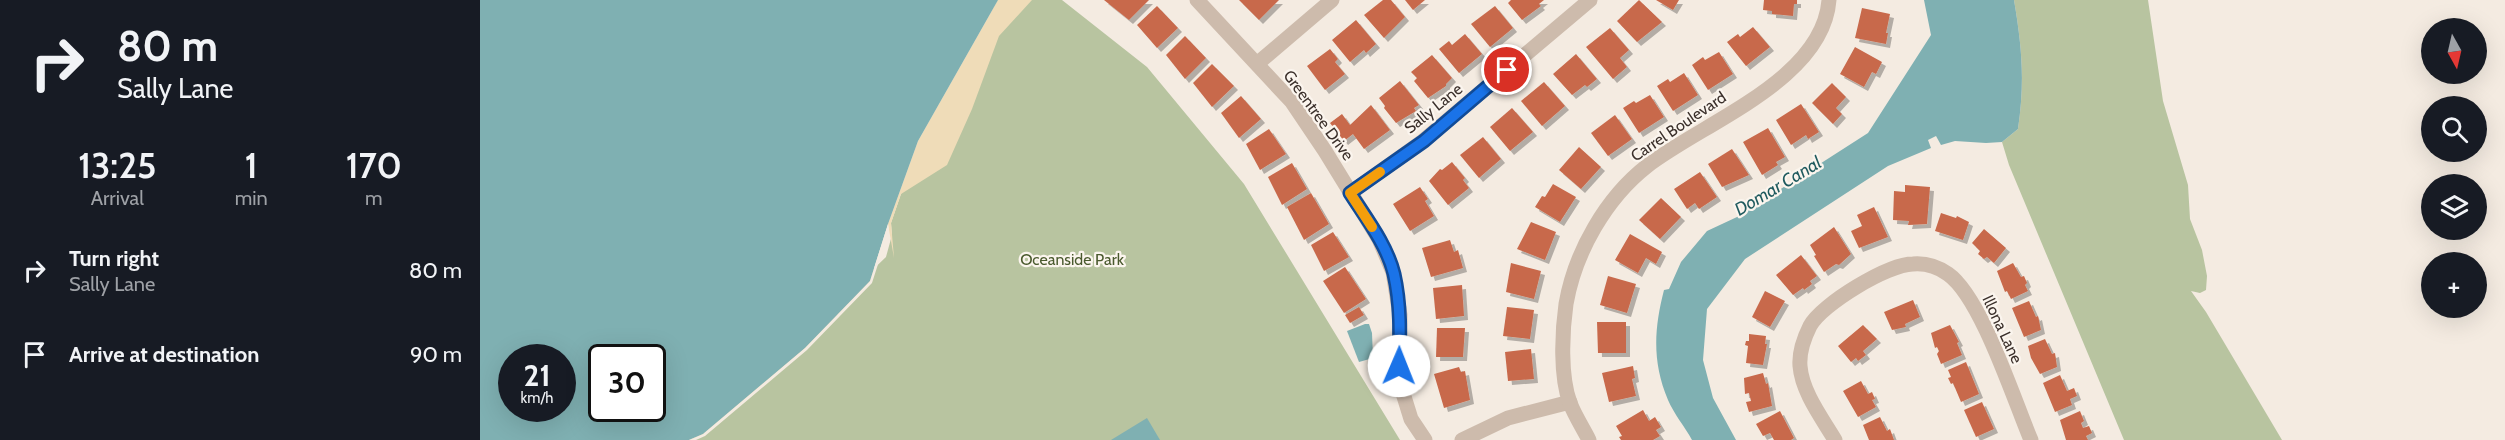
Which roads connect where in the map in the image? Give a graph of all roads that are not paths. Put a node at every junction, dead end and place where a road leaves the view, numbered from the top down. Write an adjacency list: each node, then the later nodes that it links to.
1 (1197, 0): 5 (street, Greentree Drive)
2 (1332, 0): 5 (street)
3 (1590, 0): 6 (street, Sally Lane)
4 (1829, 0): 7 (street, Carrel Boulevard)
5 (1258, 63): 6 (street, Greentree Drive)
6 (1350, 193): 8 (street, Greentree Drive)
7 (1570, 402): 9 (street); 10 (street, Carrel Boulevard)
8 (1425, 440)
9 (1462, 440)
10 (1589, 440)
11 (1835, 440): 12 (street, Illona Lane)
12 (2031, 440)

